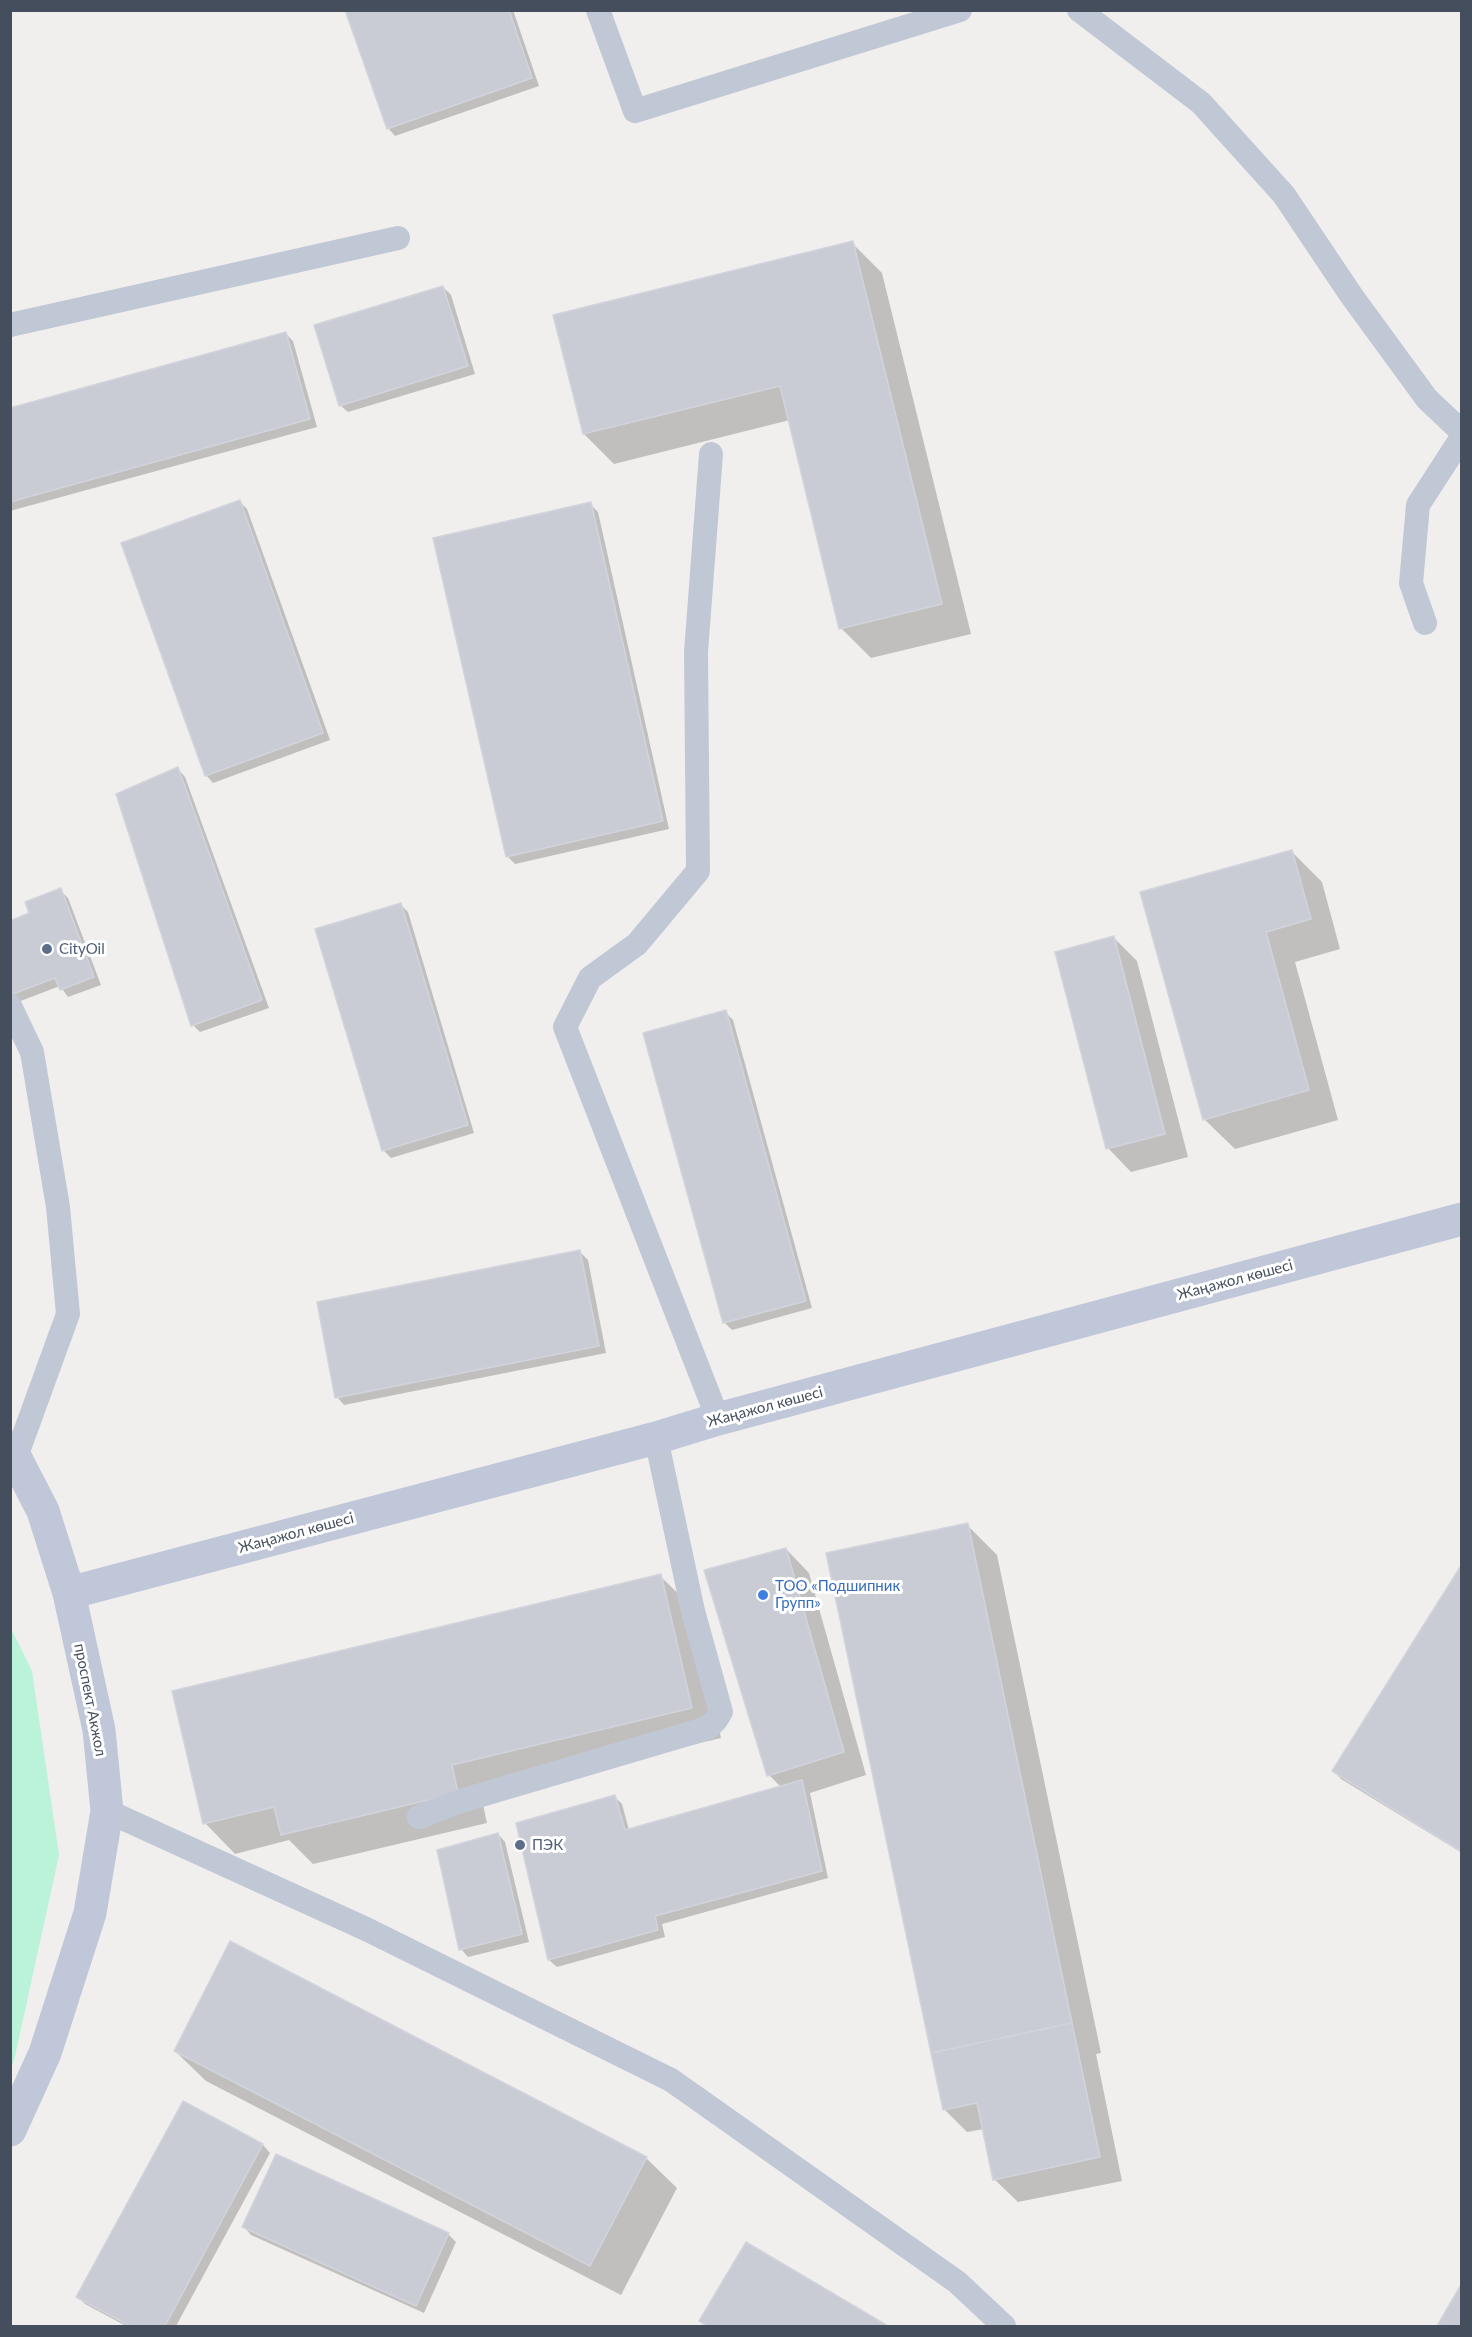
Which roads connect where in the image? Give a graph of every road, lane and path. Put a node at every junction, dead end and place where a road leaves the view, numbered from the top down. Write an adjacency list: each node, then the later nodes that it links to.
1 (598, 10): 2 (lane)
2 (960, 10)
3 (1079, 10): 6 (lane)
4 (398, 238): 5 (lane)
5 (10, 325)
6 (1461, 432)
7 (1461, 437): 9 (lane)
8 (711, 454): 12 (lane)
9 (1425, 623)
10 (10, 1006): 14 (lane)
11 (1461, 1219): 12 (main road, Жаңажол көшесі)
12 (718, 1419): 13 (main road, Жаңажол көшесі)
13 (656, 1438): 15 (main road, Жаңажол көшесі); 17 (lane)
14 (13, 1452): 15 (main road, проспект Акжол)
15 (69, 1593): 16 (main road, проспект Акжол)
16 (107, 1811): 18 (main road, проспект Акжол); 19 (lane)
17 (420, 1817)
18 (10, 2130)
19 (1004, 2326)

